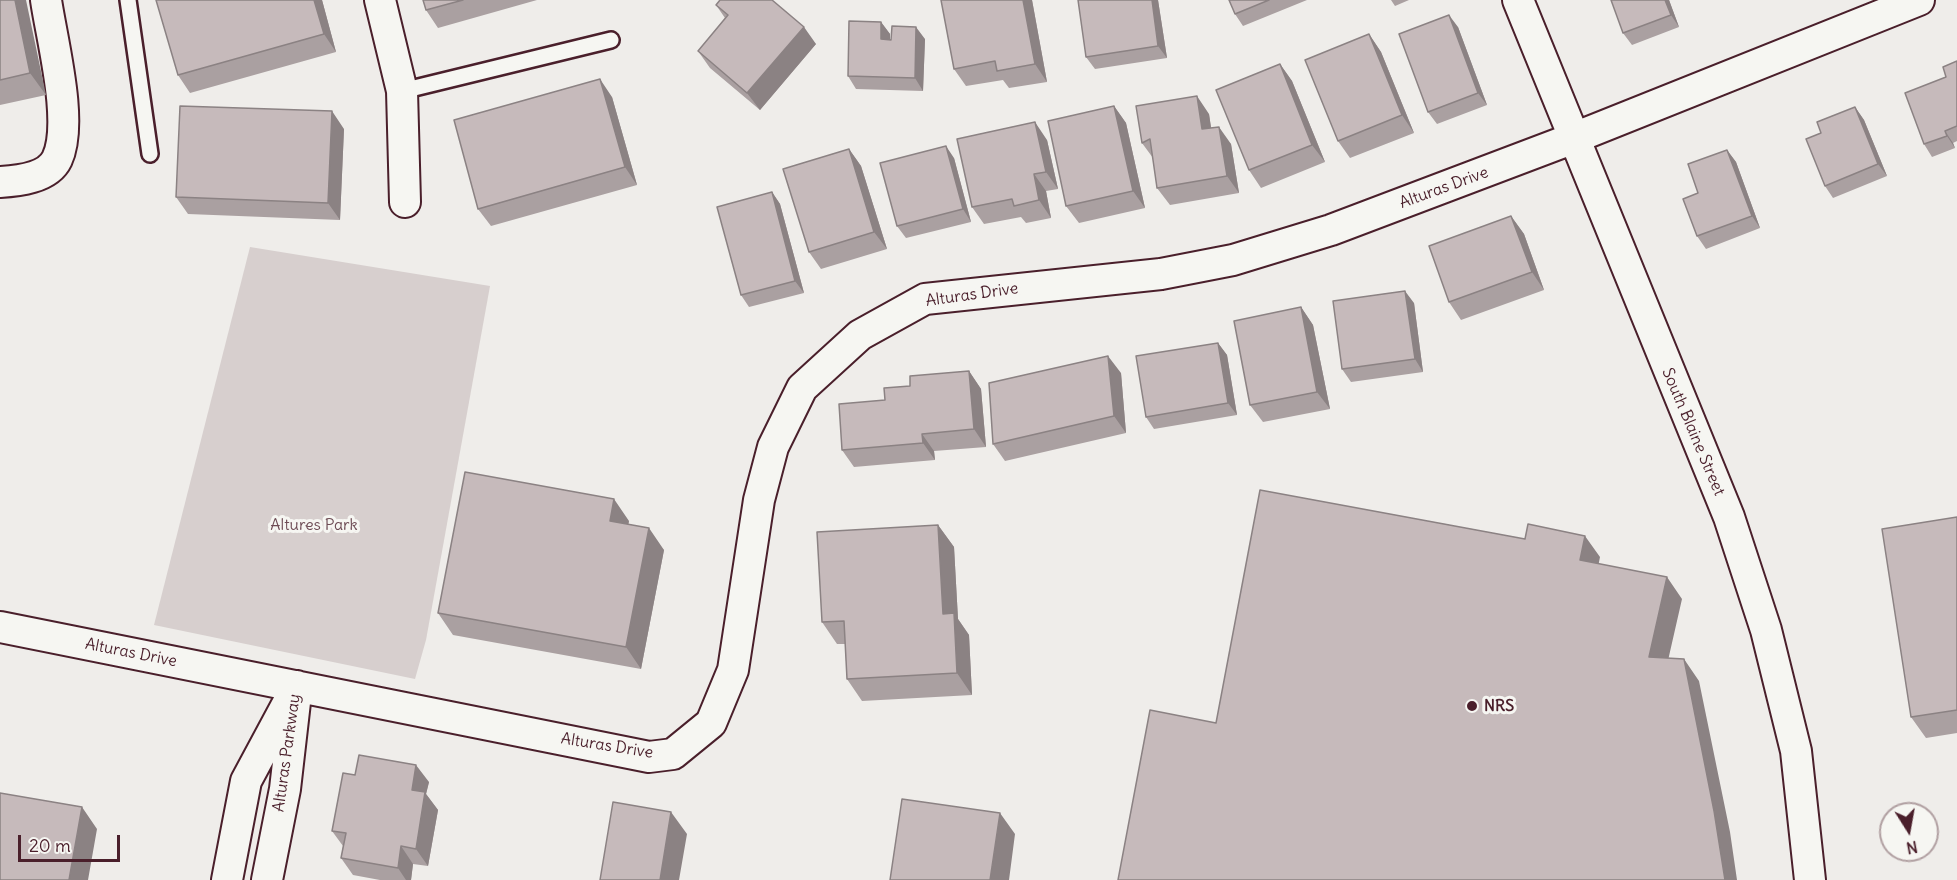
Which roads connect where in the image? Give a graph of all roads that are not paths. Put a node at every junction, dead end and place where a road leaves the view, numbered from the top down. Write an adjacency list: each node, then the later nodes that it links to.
1 (46, 0): 11 (street)
2 (128, 0): 10 (lane)
3 (380, 0): 8 (street)
4 (1518, 0): 9 (street, South Blaine Street)
5 (1919, 0): 6 (street, Alturas Drive)
6 (1887, 6): 9 (street, Alturas Drive)
7 (611, 40): 8 (lane)
8 (402, 91): 12 (street)
9 (1574, 138): 14 (street, Alturas Drive); 17 (street, South Blaine Street)
10 (150, 154)
11 (0, 182)
12 (405, 202)
13 (0, 627): 14 (street, Alturas Drive)
14 (297, 686): 15 (street, Alturas Parkway); 16 (street, Alturas Parkway)
15 (227, 880)
16 (267, 880)
17 (1810, 880)

